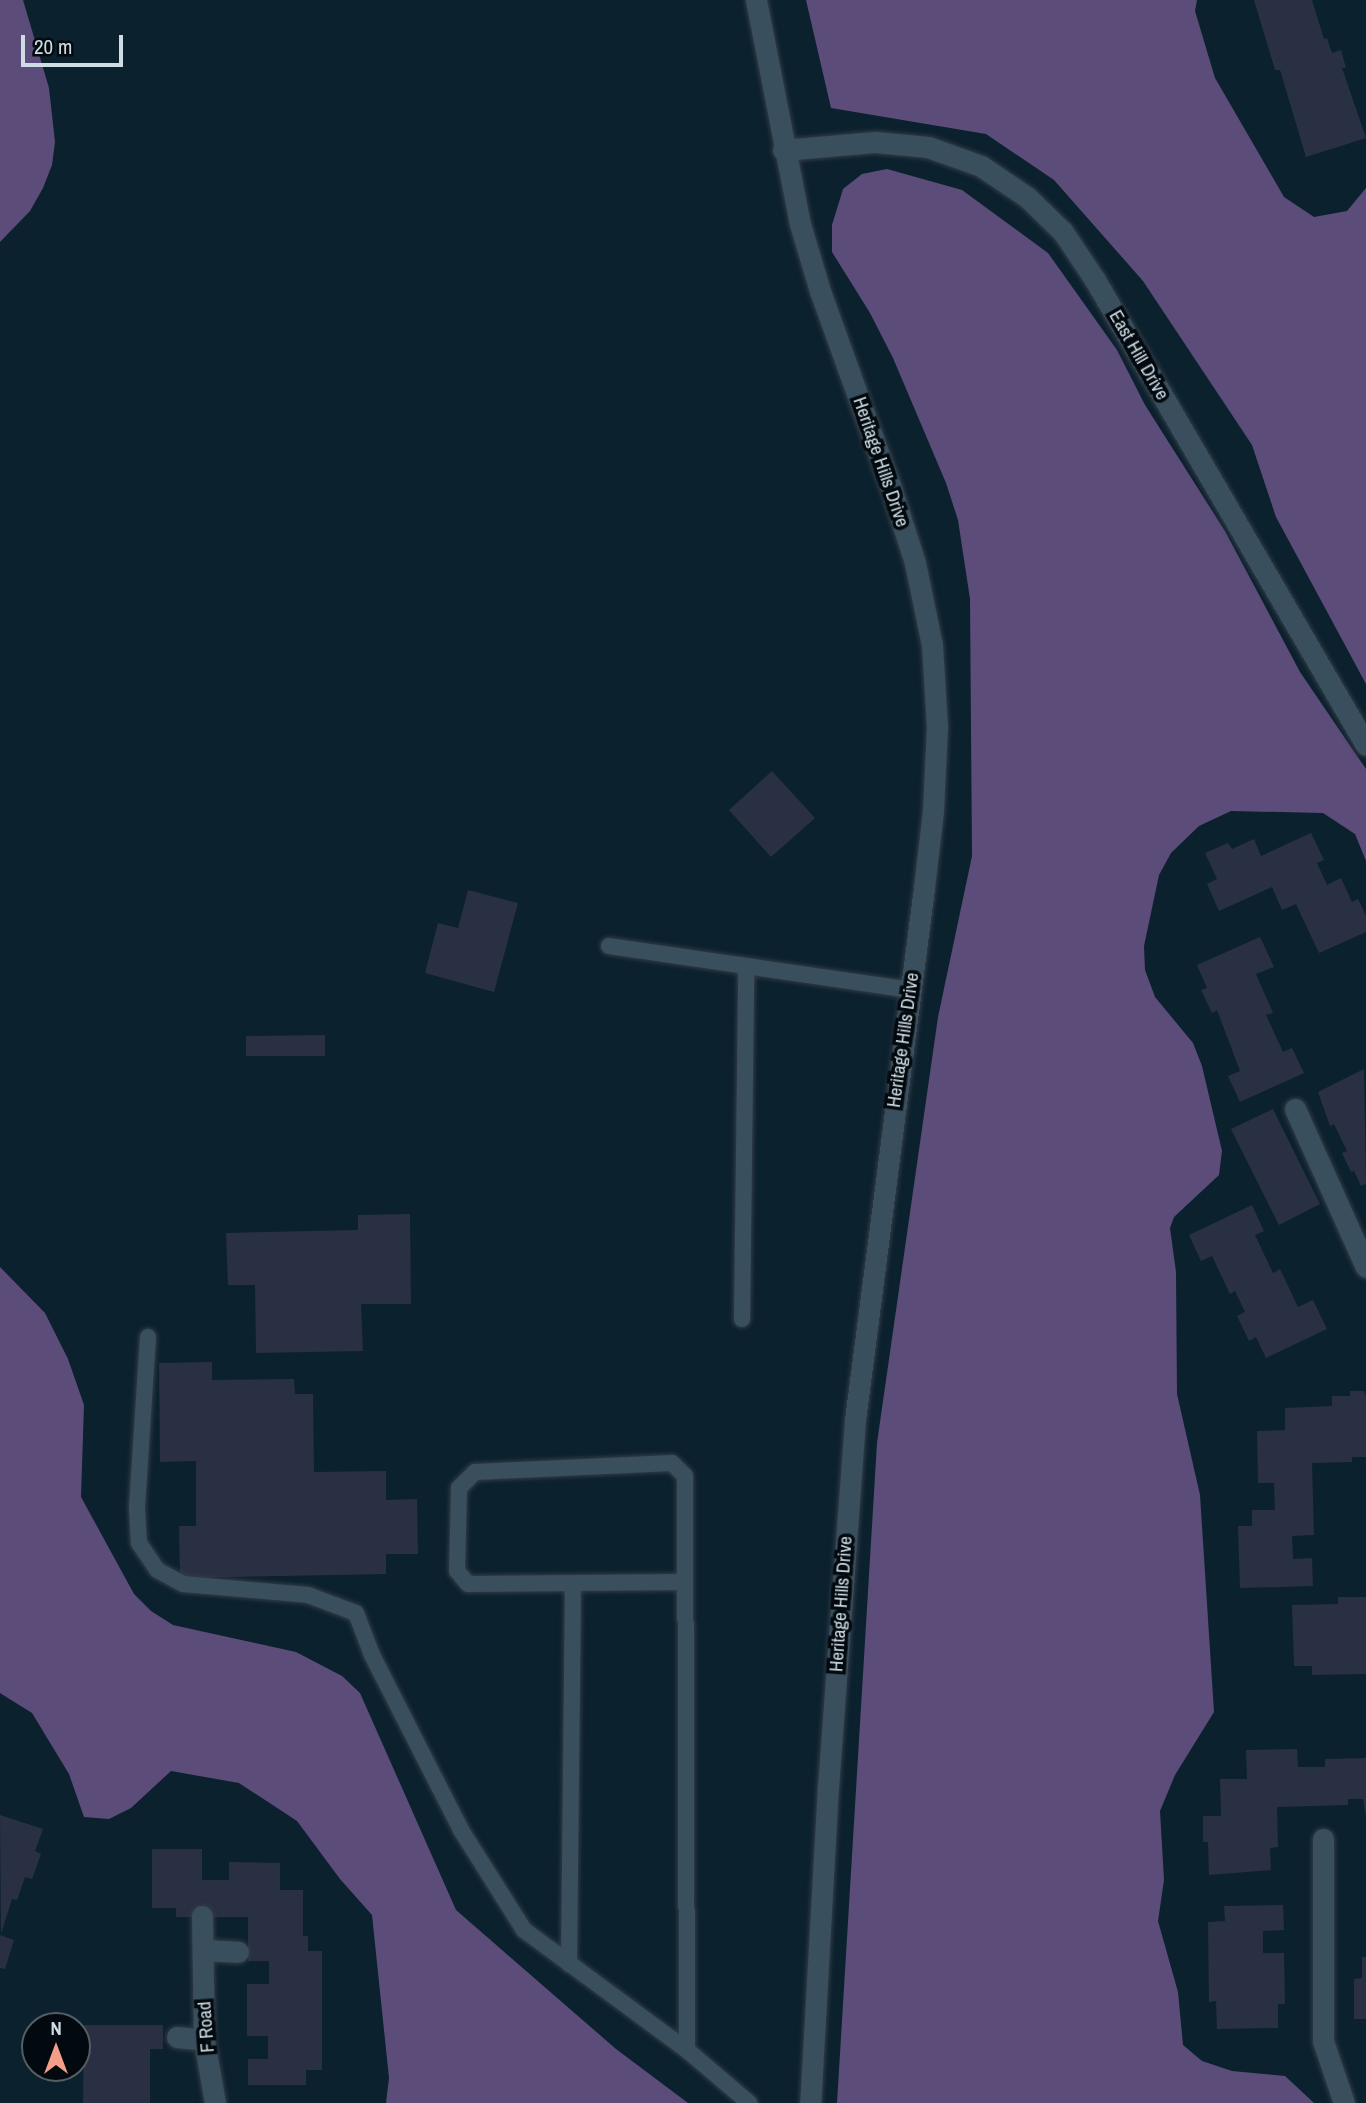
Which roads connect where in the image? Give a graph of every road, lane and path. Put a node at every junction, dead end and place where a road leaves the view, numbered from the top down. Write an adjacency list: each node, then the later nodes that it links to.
1 (757, 0): 2 (street, Heritage Hills Drive)
2 (783, 150): 3 (street, East Hill Drive); 6 (street, Heritage Hills Drive)
3 (1366, 745)
4 (608, 946): 5 (lane)
5 (747, 967): 6 (lane); 9 (lane)
6 (910, 990): 23 (street, Heritage Hills Drive)
7 (1295, 1109): 8 (street)
8 (1366, 1267)
9 (742, 1320)
10 (148, 1336): 17 (lane)
11 (684, 1581): 12 (lane); 12 (lane); 20 (lane)
12 (573, 1583): 17 (lane)
13 (1323, 1839): 24 (street)
14 (202, 1916): 15 (street, F Road)
15 (203, 1950): 16 (street); 19 (street, F Road)
16 (238, 1952)
17 (569, 1964): 20 (lane)
18 (177, 2037): 19 (street)
19 (204, 2040): 21 (street, F Road)
20 (687, 2050): 22 (lane)
21 (215, 2103)
22 (749, 2103)
23 (810, 2103)
24 (1344, 2103)

